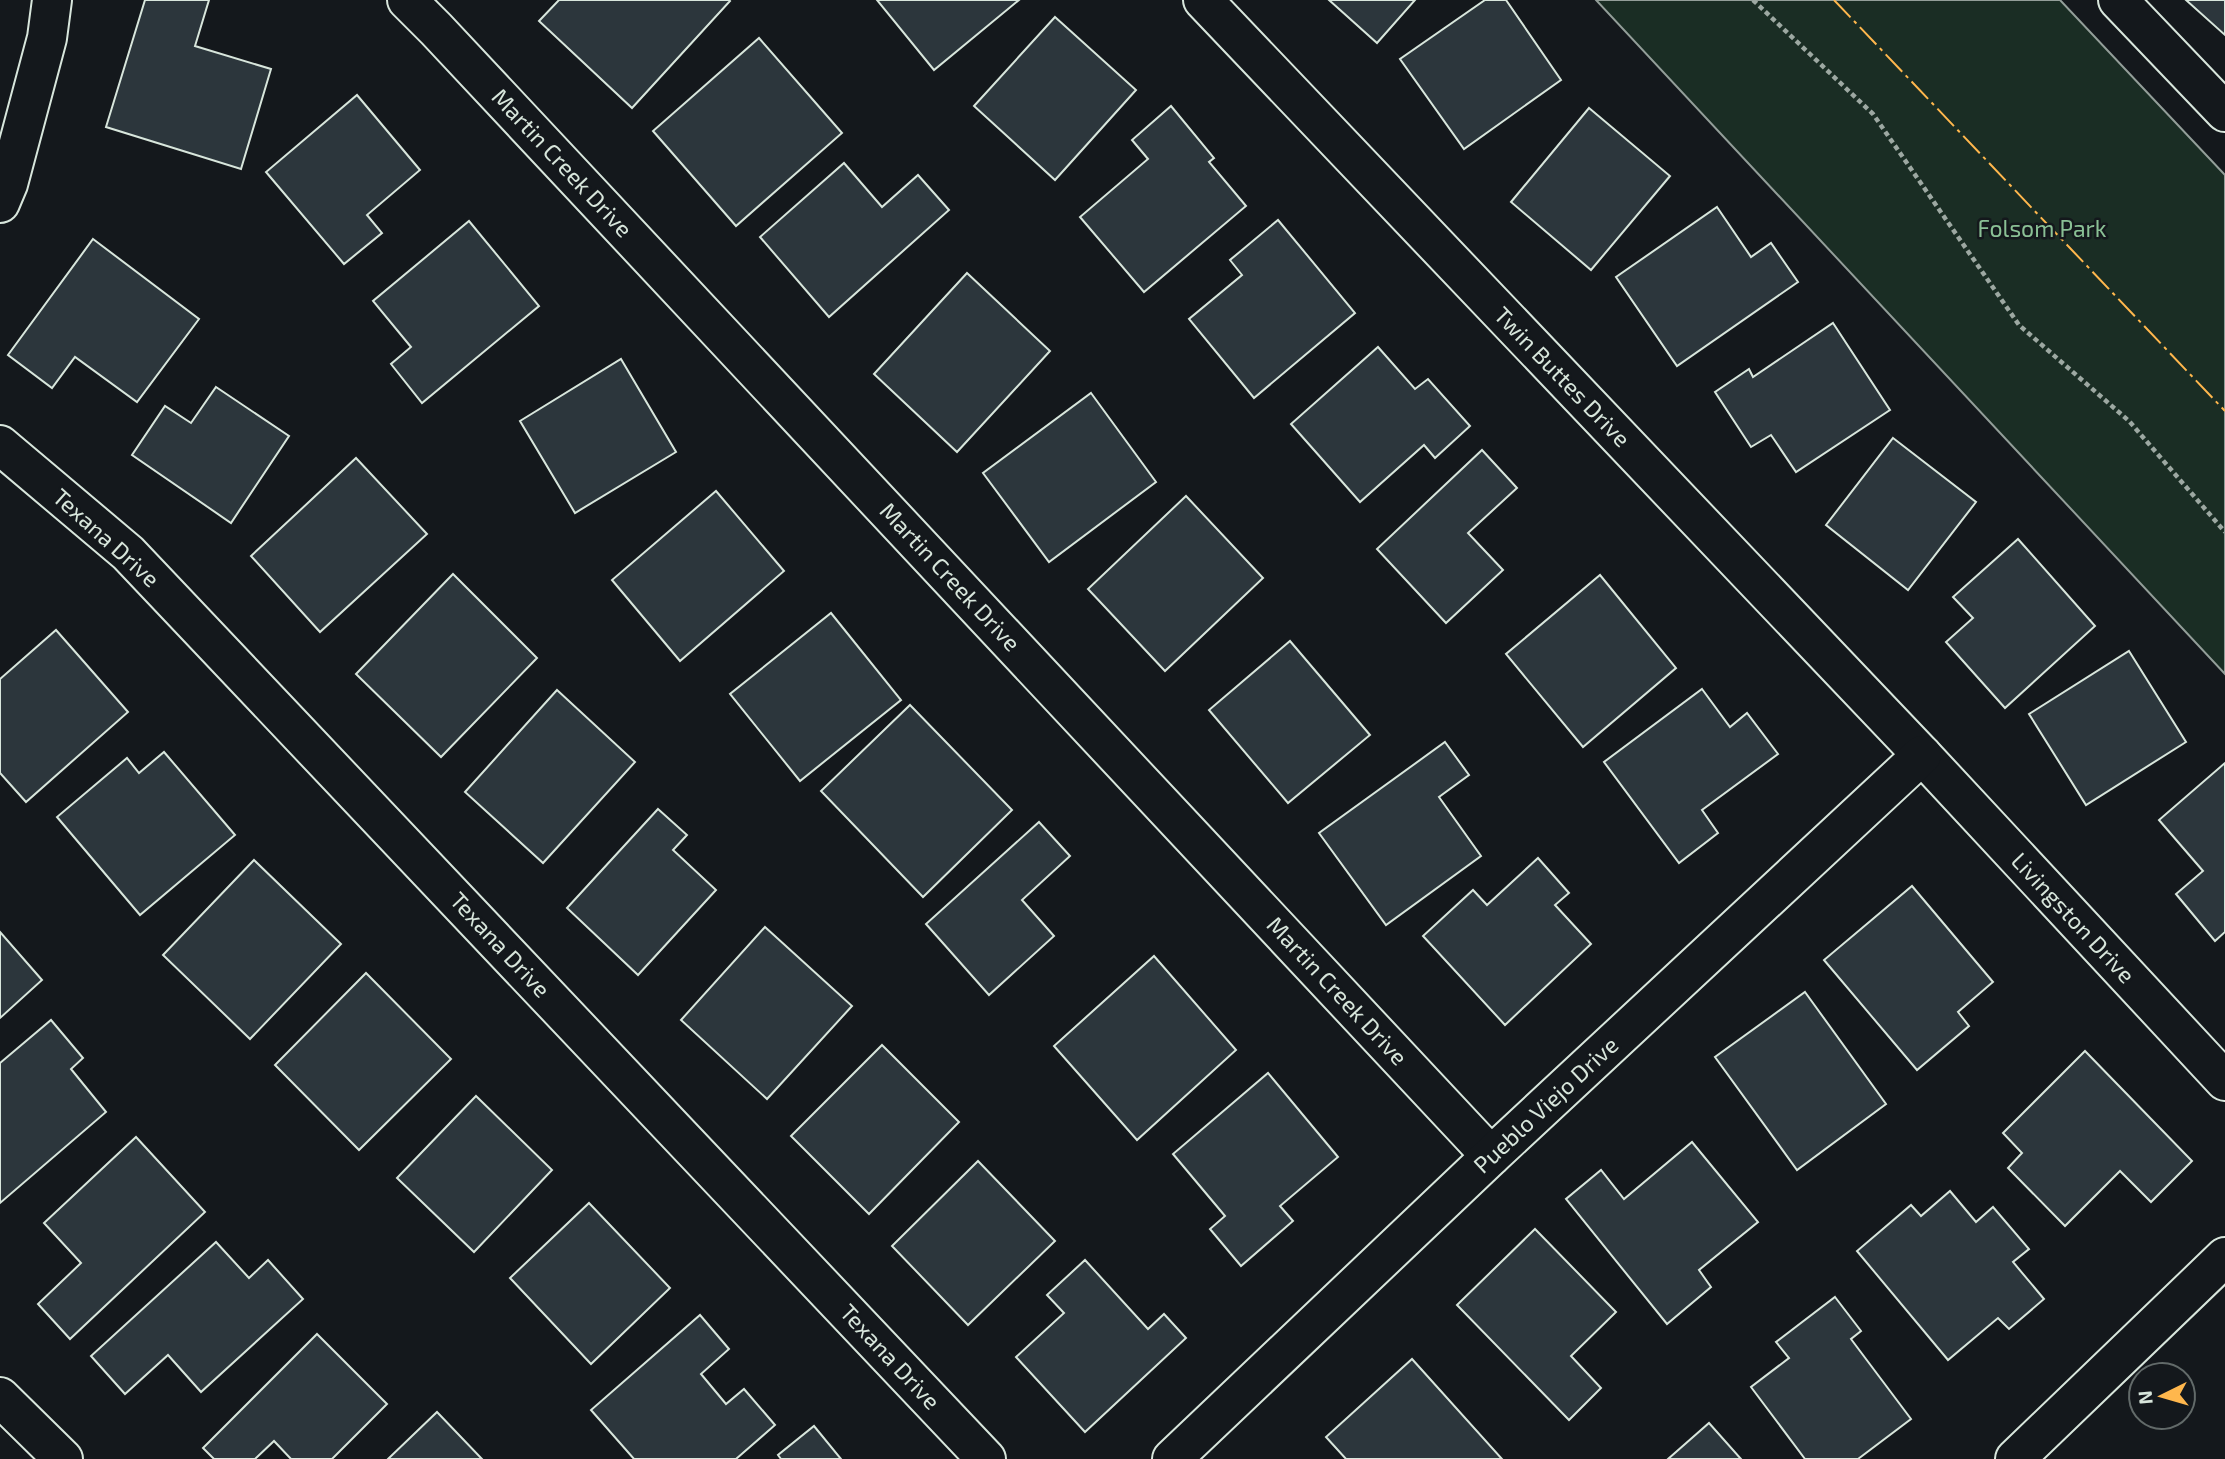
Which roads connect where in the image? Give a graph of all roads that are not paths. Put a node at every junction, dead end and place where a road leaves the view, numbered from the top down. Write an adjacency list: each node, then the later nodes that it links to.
1 (52, 0): 6 (street)
2 (407, 0): 10 (street, Martin Creek Drive)
3 (1203, 0): 8 (street, Twin Buttes Drive)
4 (2118, 0): 5 (street)
5 (2225, 111)
6 (0, 203)
7 (0, 445): 14 (street, Texana Drive)
8 (1922, 755): 9 (street, Livingston Drive); 10 (street, Pueblo Viejo Drive)
9 (2225, 1082)
10 (1492, 1156): 15 (street, Pueblo Viejo Drive)
11 (2225, 1257): 16 (street)
12 (0, 1397): 13 (street)
13 (63, 1459)
14 (986, 1459)
15 (1172, 1459)
16 (2015, 1459)

